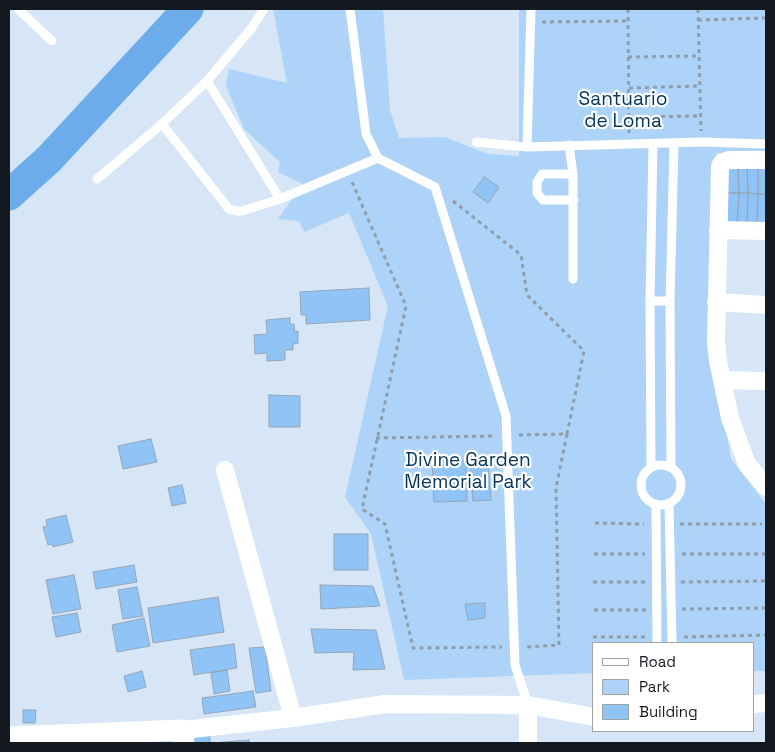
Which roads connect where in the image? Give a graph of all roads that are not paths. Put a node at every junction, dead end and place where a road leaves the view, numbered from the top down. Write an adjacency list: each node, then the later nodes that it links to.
1 (18, 9): 5 (lane)
2 (264, 9): 6 (lane)
3 (350, 9): 14 (lane)
4 (531, 9): 13 (lane)
5 (52, 41)
6 (207, 81): 7 (lane); 18 (lane)
7 (162, 124): 17 (lane); 18 (lane)
8 (476, 142): 13 (lane)
9 (653, 144): 10 (lane); 12 (lane); 23 (lane)
10 (674, 144): 11 (lane); 24 (lane)
11 (766, 144)
12 (569, 145): 13 (lane); 16 (lane)
13 (527, 147)
14 (378, 158): 18 (lane); 39 (lane)
15 (766, 160): 20 (street)
16 (573, 174): 19 (lane); 19 (lane)
17 (97, 179)
18 (280, 199)
19 (574, 200): 22 (lane)
20 (718, 230): 21 (street); 25 (street)
21 (766, 231)
22 (573, 279)
23 (650, 301): 24 (lane); 31 (lane)
24 (670, 301): 32 (lane)
25 (716, 302): 26 (street); 27 (street)
26 (766, 305)
27 (722, 380): 28 (street); 29 (street)
28 (766, 381)
29 (747, 464): 30 (street); 34 (street)
30 (766, 464)
31 (651, 467): 32 (lane); 36 (lane)
32 (671, 467): 35 (lane)
33 (225, 470): 41 (street)
34 (766, 487)
35 (670, 502): 36 (lane); 38 (lane)
36 (656, 504): 37 (lane)
37 (657, 642)
38 (672, 642)
39 (528, 705): 40 (street); 41 (street); 44 (street)
40 (592, 717)
41 (293, 718): 43 (street)
42 (9, 737): 43 (street)
43 (183, 737)
44 (528, 743)

